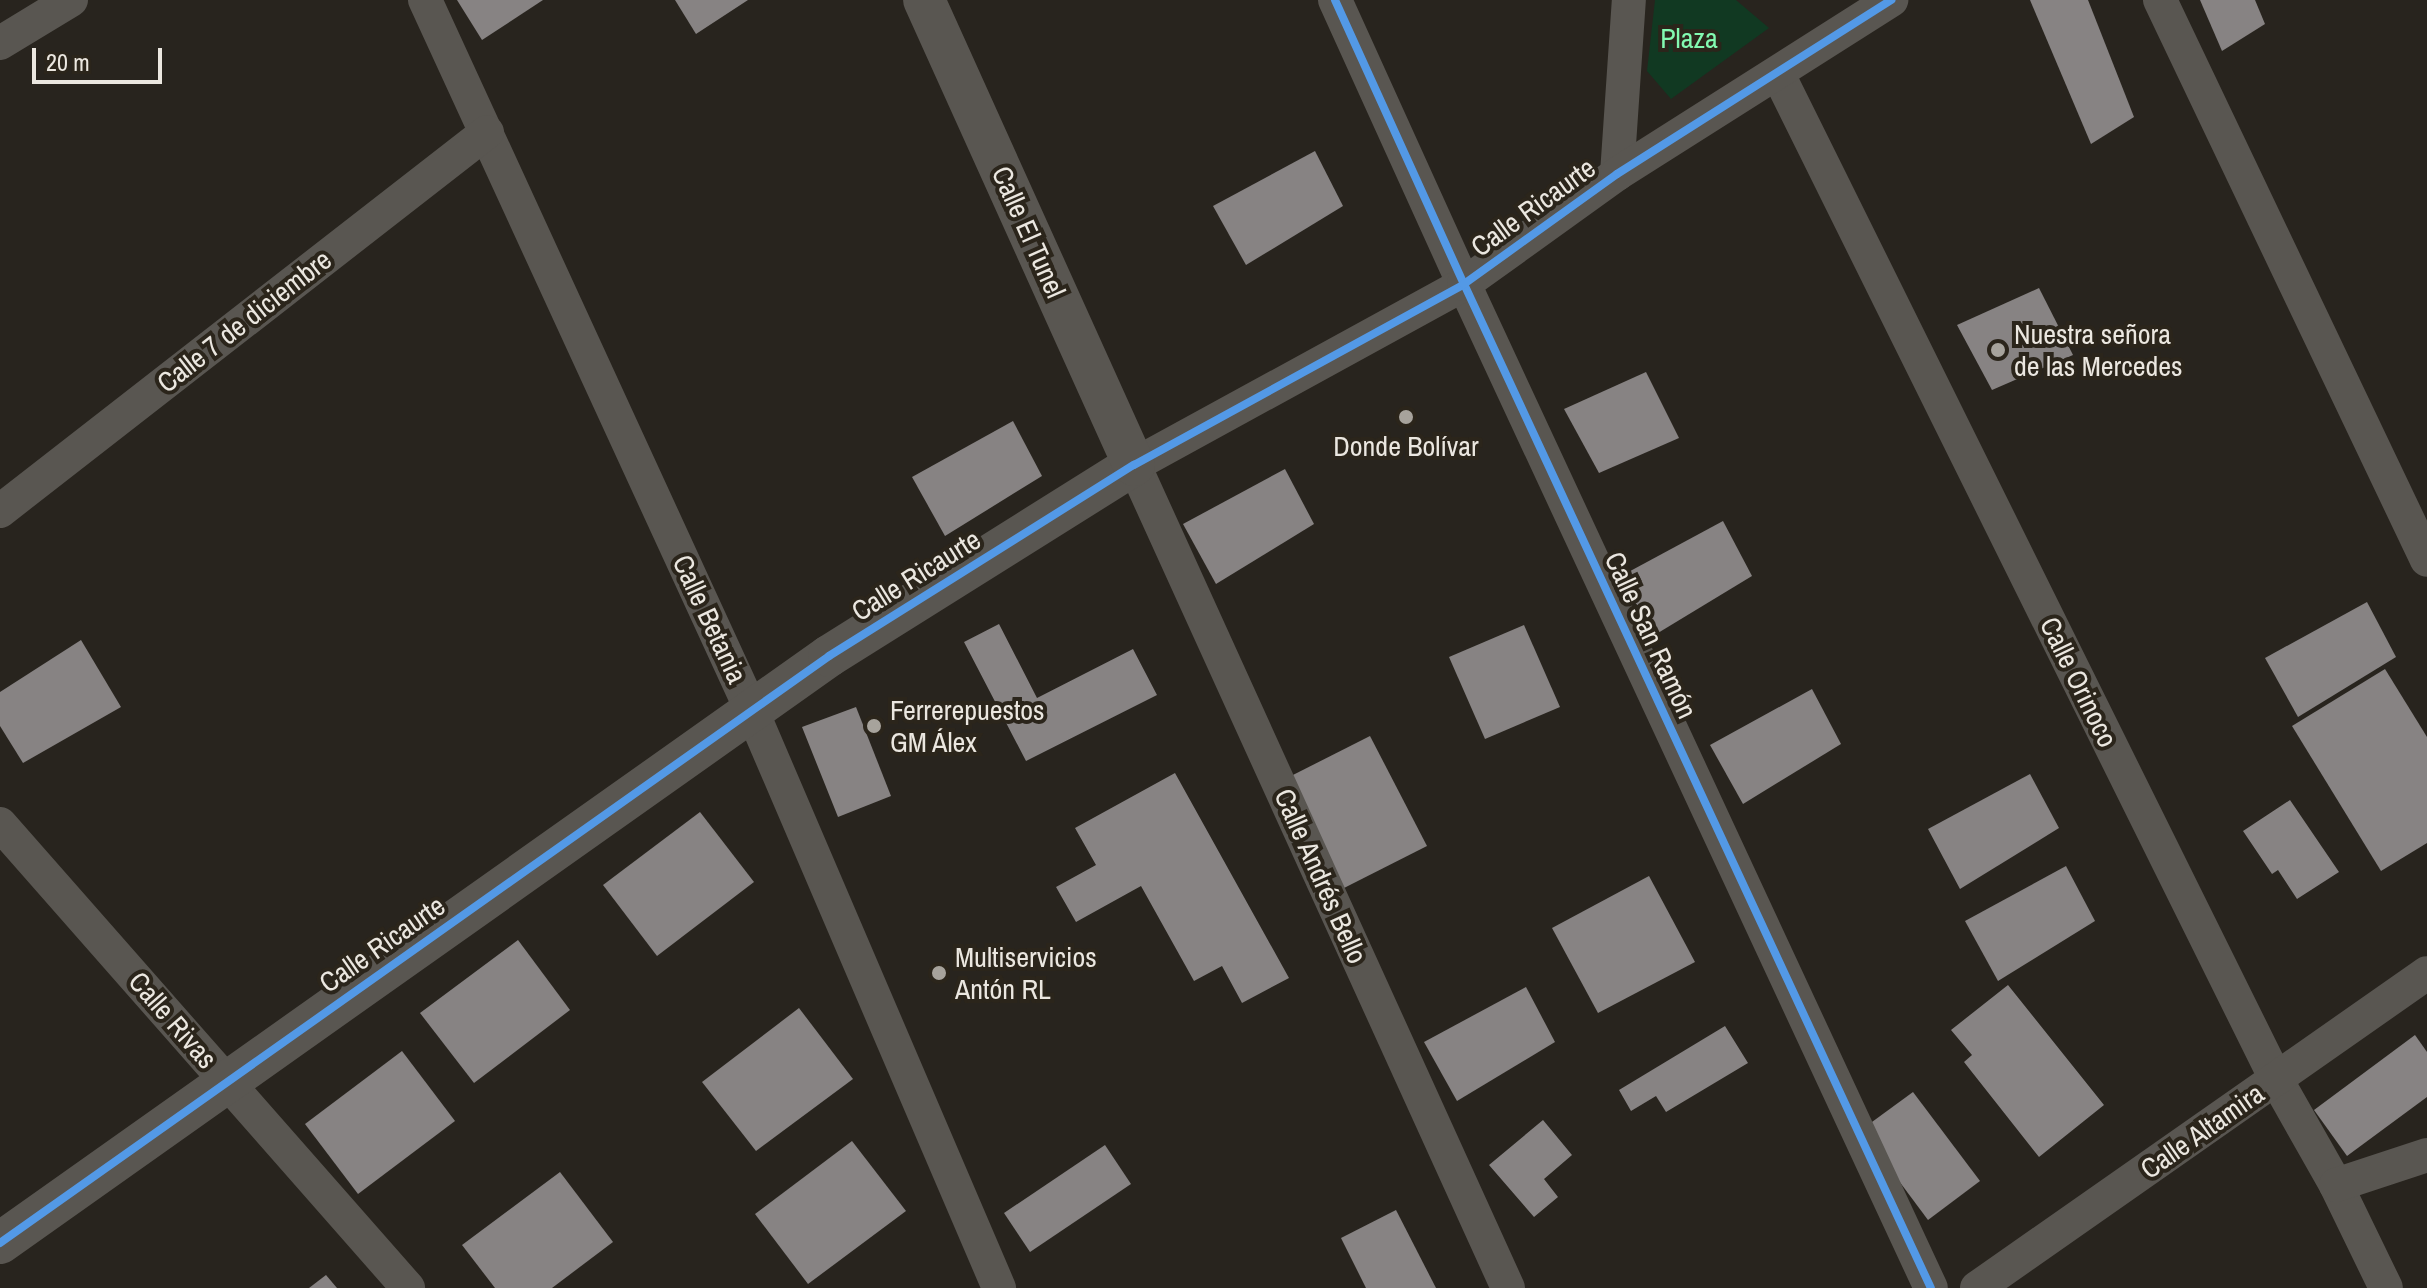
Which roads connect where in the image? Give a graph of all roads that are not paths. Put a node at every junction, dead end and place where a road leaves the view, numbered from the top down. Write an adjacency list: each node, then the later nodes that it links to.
1 (71, 0): 8 (street)
2 (425, 0): 10 (street, Calle Betania)
3 (924, 0): 13 (street, Calle El Tunel)
4 (1335, 0): 12 (street, Calle San Ramón)
5 (1629, 0): 11 (street)
6 (1891, 0): 9 (street, Calle Ricaurte)
7 (2160, 0): 15 (street)
8 (0, 43)
9 (1778, 74): 11 (street, Calle Ricaurte); 19 (street, Calle Orinoco)
10 (487, 132): 14 (street, Calle 7 de diciembre); 16 (street, Calle Betania)
11 (1617, 174): 12 (street, Calle Ricaurte)
12 (1464, 284): 13 (street, Calle Ricaurte); 27 (street, Calle San Ramón)
13 (1134, 465): 16 (street, Calle Ricaurte); 26 (street, Calle Andrés Bello)
14 (0, 511)
15 (2427, 560)
16 (751, 709): 20 (street, Calle Ricaurte); 25 (street, Calle Betania)
17 (0, 824): 20 (street, Calle Rivas)
18 (2427, 973): 19 (street, Calle Altamira)
19 (2276, 1079): 22 (street, Calle Orinoco); 28 (street, Calle Altamira)
20 (227, 1082): 23 (street, Calle Ricaurte); 24 (street, Calle Rivas)
21 (2427, 1155): 22 (street)
22 (2336, 1185): 29 (street, Calle Orinoco)
23 (0, 1243)
24 (408, 1288)
25 (999, 1288)
26 (1508, 1288)
27 (1931, 1288)
28 (1977, 1288)
29 (2386, 1288)

